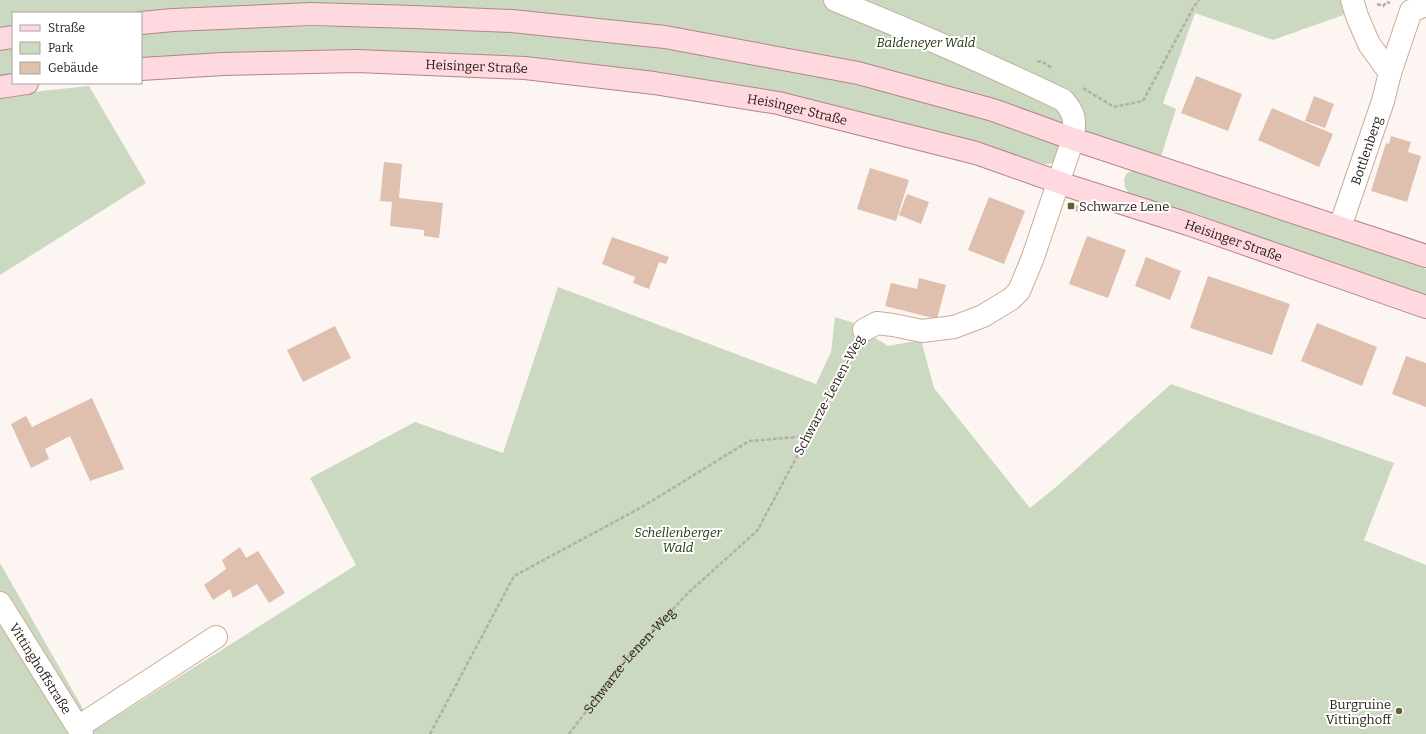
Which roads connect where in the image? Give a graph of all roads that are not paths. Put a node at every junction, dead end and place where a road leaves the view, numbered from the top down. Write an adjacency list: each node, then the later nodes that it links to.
1 (835, 0): 11 (street, Schwarze-Lenen-Weg)
2 (1352, 0): 8 (street)
3 (1426, 5): 8 (street, Bottlenberg)
4 (142, 22): 11 (main road)
5 (12, 37): 6 (main road)
6 (0, 38)
7 (142, 69): 12 (main road, Heisinger Straße)
8 (1390, 73): 13 (street, Bottlenberg)
9 (20, 84): 10 (main road)
10 (0, 87)
11 (1073, 139): 12 (street, Schwarze-Lenen-Weg); 13 (main road)
12 (1059, 182): 15 (main road, Heisinger Straße); 16 (street, Schwarze-Lenen-Weg)
13 (1340, 227): 14 (main road)
14 (1426, 256)
15 (1426, 307)
16 (864, 330)
17 (0, 603): 19 (street, Vittinghoffstraße)
18 (216, 637): 19 (street)
19 (80, 730)

